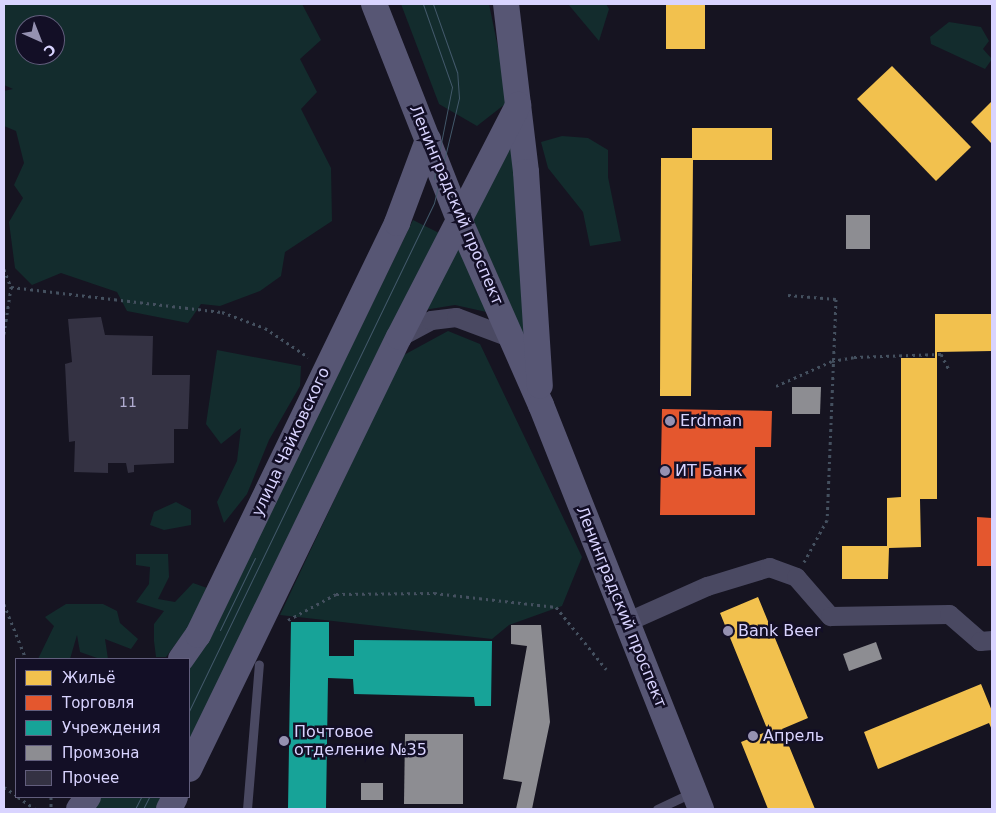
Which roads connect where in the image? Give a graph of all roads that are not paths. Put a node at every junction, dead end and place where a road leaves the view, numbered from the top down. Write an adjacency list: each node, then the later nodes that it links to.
1 (374, 4): 4 (main road, Ленинградский проспект)
2 (506, 4): 3 (main road, Ленинградский проспект)
3 (518, 105): 5 (main road); 8 (main road, Ленинградский проспект)
4 (428, 140): 5 (main road, Ленинградский проспект); 11 (main road, улица Чайковского)
5 (458, 217): 6 (main road); 7 (main road, Ленинградский проспект)
6 (399, 336): 7 (street); 13 (main road)
7 (512, 338): 8 (main road, Ленинградский проспект)
8 (541, 405): 9 (main road, Ленинградский проспект)
9 (626, 622): 10 (street); 15 (main road, Ленинградский проспект)
10 (992, 640)
11 (183, 658)
12 (259, 664): 17 (lane)
13 (190, 767)
14 (87, 798): 16 (main road)
15 (698, 801): 18 (lane)
16 (80, 809)
17 (247, 809)
18 (657, 809)

